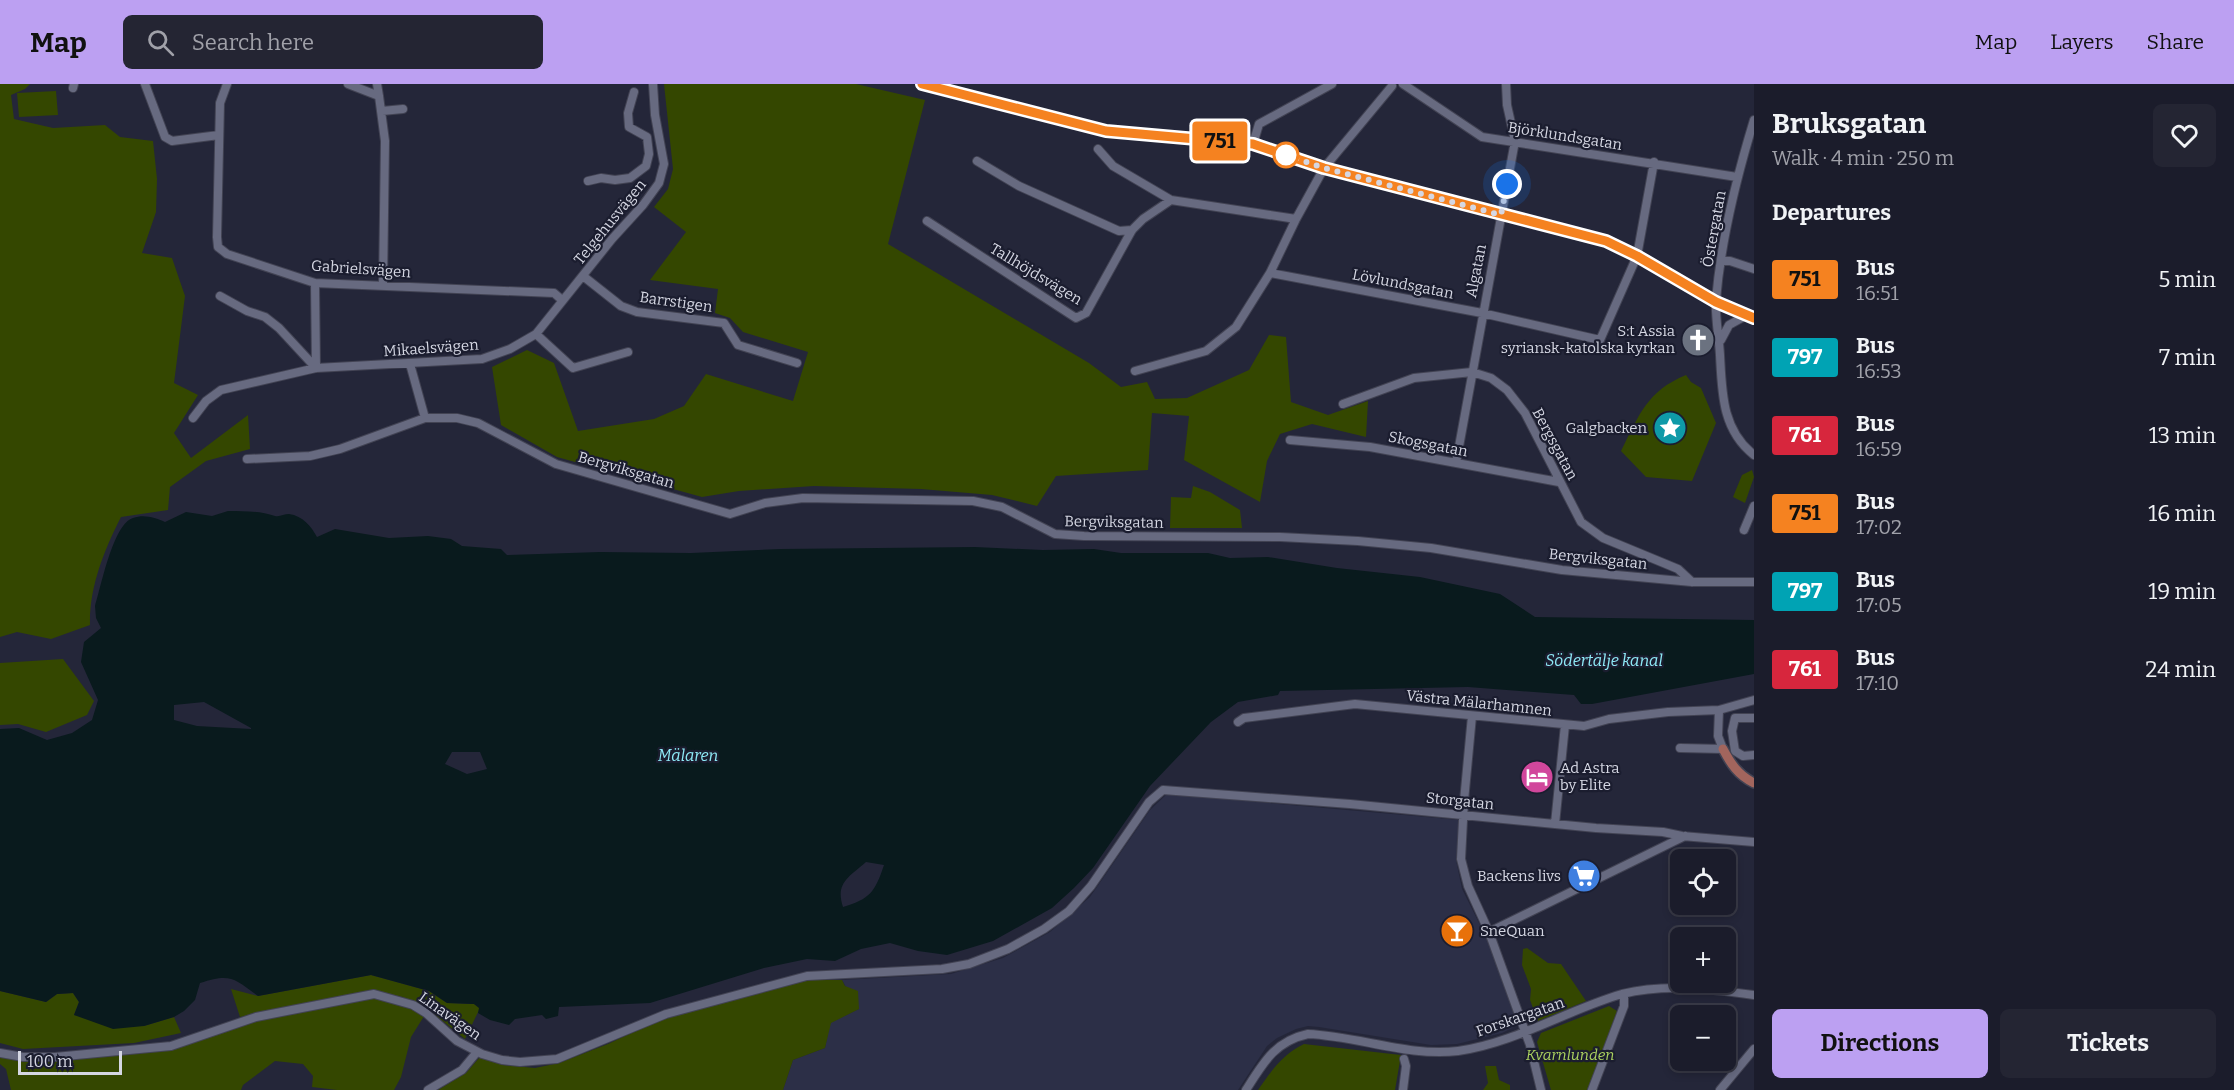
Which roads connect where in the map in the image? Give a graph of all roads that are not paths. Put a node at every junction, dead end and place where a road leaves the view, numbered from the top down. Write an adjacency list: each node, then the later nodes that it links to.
1 (145, 84): 16 (street)
2 (227, 84): 16 (street, Gabrielsvägen)
3 (348, 84): 12 (street)
4 (377, 84): 12 (street)
5 (653, 84): 34 (street, Telgehusvägen)
6 (922, 84): 18 (street)
7 (1332, 84): 18 (street)
8 (1403, 84): 17 (street, Björklundsgatan)
9 (1506, 84): 17 (street, Algatan)
10 (1392, 85): 22 (street)
11 (634, 92): 24 (street)
12 (379, 96): 14 (street)
13 (403, 108): 14 (street)
14 (382, 111): 36 (street)
15 (1754, 120): 23 (street, Östergatan)
16 (219, 135): 35 (street, Gabrielsvägen)
17 (1515, 141): 21 (street, Björklundsgatan); 26 (street, Algatan)
18 (1253, 144): 22 (street)
19 (1098, 149): 25 (street)
20 (977, 161): 29 (street)
21 (1654, 162): 23 (street, Björklundsgatan); 30 (street)
22 (1324, 168): 26 (street); 27 (street)
23 (1737, 177): 31 (street, Östergatan)
24 (588, 181)
25 (1171, 200): 27 (street); 29 (street, Tallhöjdsvägen)
26 (1501, 215): 30 (street); 40 (street, Algatan)
27 (1296, 219): 33 (street)
28 (927, 221): 29 (street, Tallhöjdsvägen)
29 (1132, 230)
30 (1637, 256): 39 (street); 40 (street, Lövlundsgatan)
31 (1721, 261): 32 (street); 39 (street, Östergatan)
32 (1754, 269)
33 (1270, 273): 40 (street, Lövlundsgatan); 48 (street)
34 (583, 276): 38 (street, Telgehusvägen); 45 (street, Barrstigen)
35 (315, 283): 36 (street, Gabrielsvägen); 47 (street)
36 (383, 285): 38 (street, Gabrielsvägen)
37 (220, 296): 47 (street)
38 (562, 300): 42 (street, Mikaelsvägen)
39 (1716, 302): 41 (street); 43 (street, Östergatan)
40 (1482, 313): 49 (street, Algatan)
41 (1751, 317): 43 (street)
42 (536, 334): 44 (street); 46 (street, Mikaelsvägen)
43 (1720, 345): 54 (street, Östergatan)
44 (628, 352)
45 (797, 363)
46 (410, 364): 47 (street, Mikaelsvägen); 52 (street)
47 (316, 368): 51 (street, Mikaelsvägen)
48 (1135, 371)
49 (1472, 372): 50 (street, Bergsgatan); 56 (street, Algatan); 57 (street, Bergsgatan)
50 (1343, 404)
51 (192, 418)
52 (425, 418): 55 (street, Bergviksgatan); 60 (street, Bergviksgatan)
53 (1290, 440): 56 (street, Skogsgatan)
54 (1754, 456)
55 (247, 459)
56 (1456, 463): 57 (street, Skogsgatan)
57 (1559, 482): 60 (street, Bergsgatan)
58 (1754, 506): 59 (street)
59 (1744, 530)
60 (1692, 582): 61 (street, Bergviksgatan)
61 (1754, 582)
62 (1754, 700): 63 (street, Västra Mälarhamnen)
63 (1719, 710): 67 (street, Västra Mälarhamnen); 69 (street)
64 (1472, 716): 66 (street, Västra Mälarhamnen); 67 (street, Västra Mälarhamnen); 73 (street)
65 (1754, 718): 70 (street)
66 (1238, 722)
67 (1565, 725): 74 (street)
68 (1680, 748): 69 (street)
69 (1723, 749): 71 (main road)
70 (1754, 755)
71 (1754, 783)
72 (1163, 790): 73 (street, Storgatan); 82 (street, Linavägen)
73 (1463, 815): 74 (street, Storgatan); 77 (street)
74 (1555, 824): 75 (street, Storgatan)
75 (1684, 837): 76 (street, Storgatan); 77 (street)
76 (1754, 842)
77 (1489, 932): 80 (street)
78 (1624, 994): 79 (street, Forskargatan); 80 (street, Forskargatan); 89 (street)
79 (1754, 994)
80 (1525, 1031): 86 (street, Forskargatan); 88 (street)
81 (1754, 1049): 90 (street)
82 (477, 1052): 83 (street, Linavägen); 85 (street)
83 (0, 1053)
84 (1404, 1059): 87 (street)
85 (428, 1090)
86 (1246, 1090)
87 (1403, 1090)
88 (1541, 1090)
89 (1592, 1090)
90 (1720, 1090)

